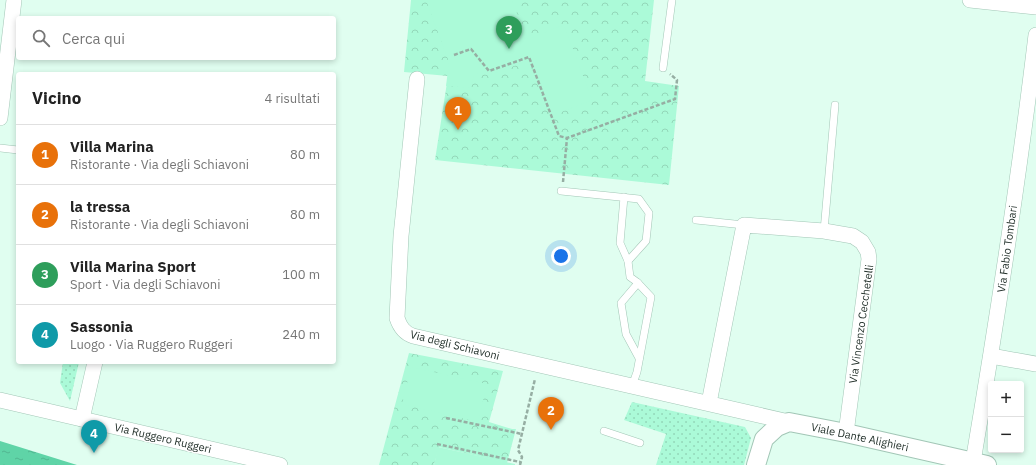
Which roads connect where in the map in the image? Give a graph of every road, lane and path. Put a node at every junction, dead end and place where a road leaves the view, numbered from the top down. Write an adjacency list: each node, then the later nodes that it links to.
1 (14, 0): 5 (street)
2 (672, 0): 8 (lane)
3 (970, 0): 4 (street)
4 (1036, 7)
5 (14, 34): 11 (street)
6 (1036, 35): 13 (street, Via Fabio Tombari)
7 (454, 54): 12 (path)
8 (663, 68): 12 (path)
9 (416, 79): 27 (street, Via degli Schiavoni)
10 (835, 105): 20 (lane)
11 (0, 118)
12 (567, 138): 16 (path)
13 (1030, 142): 23 (street, Via Fabio Tombari)
14 (0, 148): 15 (lane)
15 (16, 150)
16 (562, 191): 17 (lane)
17 (624, 197): 21 (lane); 21 (lane)
18 (696, 220): 19 (lane)
19 (744, 225): 20 (street, Via Vincenzo Cecchetelli); 30 (street)
20 (824, 231): 35 (street, Via Vincenzo Cecchetelli)
21 (628, 260): 22 (lane)
22 (638, 283): 24 (lane); 24 (lane)
23 (991, 356): 26 (street); 39 (street, Via Fabio Tombari)
24 (639, 358): 28 (lane)
25 (95, 364): 32 (street)
26 (1036, 364)
27 (538, 365): 28 (street, Via degli Schiavoni); 36 (path)
28 (632, 386): 30 (street, Via degli Schiavoni)
29 (0, 400): 32 (street, Via Ruggero Ruggeri)
30 (709, 403): 33 (street, Via degli Schiavoni)
31 (446, 418): 36 (path)
32 (82, 419): 41 (street, Via Ruggero Ruggeri)
33 (789, 422): 35 (street, Viale Dante Alighieri); 42 (street)
34 (604, 431): 37 (lane)
35 (846, 433): 39 (street, Viale Dante Alighieri)
36 (522, 434): 40 (path)
37 (640, 443)
38 (437, 444): 40 (path)
39 (980, 463)
40 (520, 464)
41 (280, 465)
42 (756, 465)

